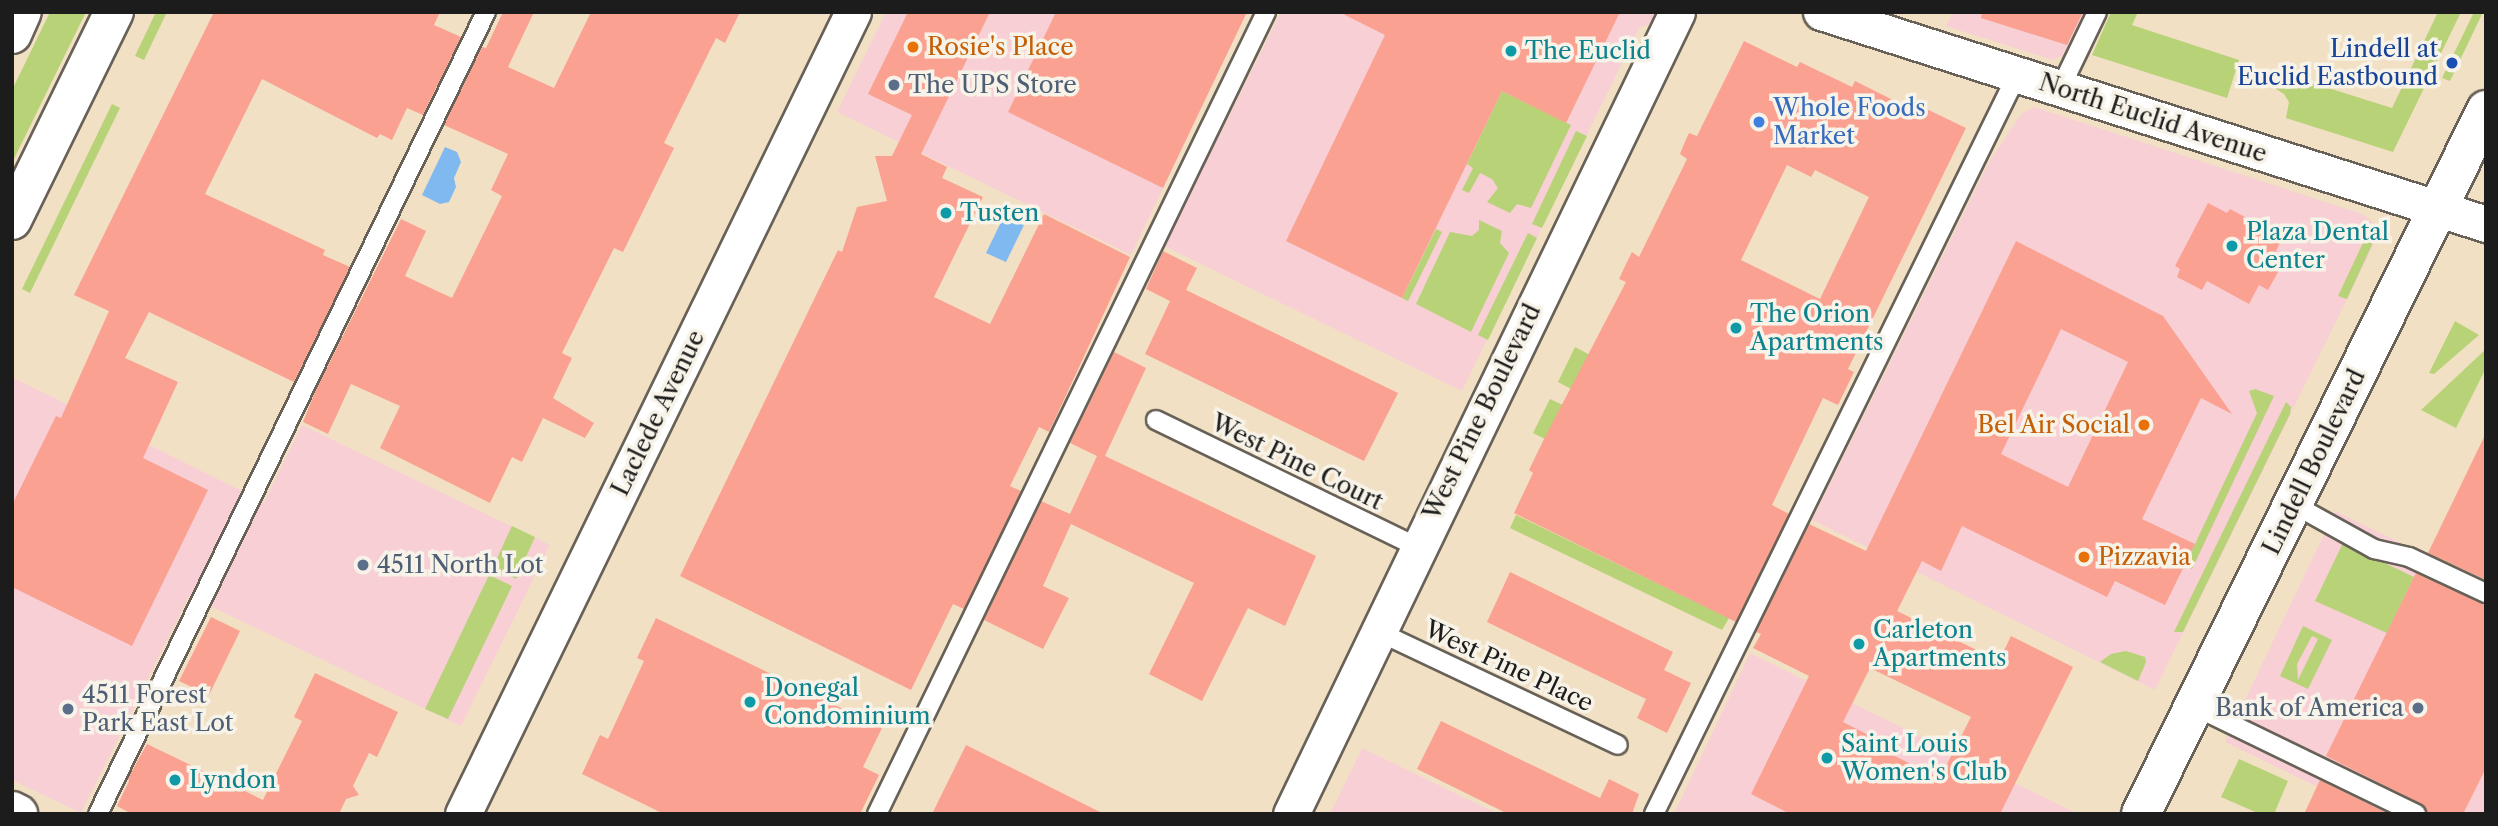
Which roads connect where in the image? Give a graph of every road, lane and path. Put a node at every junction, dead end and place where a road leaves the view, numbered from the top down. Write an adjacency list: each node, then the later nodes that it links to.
1 (23, 12): 9 (main road)
2 (114, 12): 14 (main road)
3 (486, 12): 25 (lane)
4 (853, 12): 26 (street, Laclede Avenue)
5 (1266, 12): 27 (lane)
6 (1677, 12): 18 (street, West Pine Boulevard)
7 (1821, 12): 10 (street, North Euclid Avenue)
8 (2098, 12): 11 (lane)
9 (12, 34)
10 (2017, 75): 11 (street, North Euclid Avenue); 29 (lane)
11 (2060, 89): 13 (street, North Euclid Avenue)
12 (2486, 110): 13 (main road, Lindell Boulevard)
13 (2437, 209): 15 (street, North Euclid Avenue); 17 (main road, Lindell Boulevard)
14 (12, 220)
15 (2486, 224)
16 (1156, 420): 18 (lane, West Pine Court)
17 (2293, 504): 19 (lane); 21 (main road, Lindell Boulevard)
18 (1418, 547): 20 (street, West Pine Boulevard)
19 (2486, 593)
20 (1380, 632): 22 (lane, West Pine Place); 28 (street, West Pine Boulevard)
21 (2194, 706): 30 (main road, Lindell Boulevard); 31 (lane)
22 (1618, 745)
23 (12, 811): 24 (main road)
24 (18, 814)
25 (98, 814)
26 (463, 814)
27 (877, 814)
28 (1291, 814)
29 (1654, 814)
30 (2141, 814)
31 (2416, 814)

